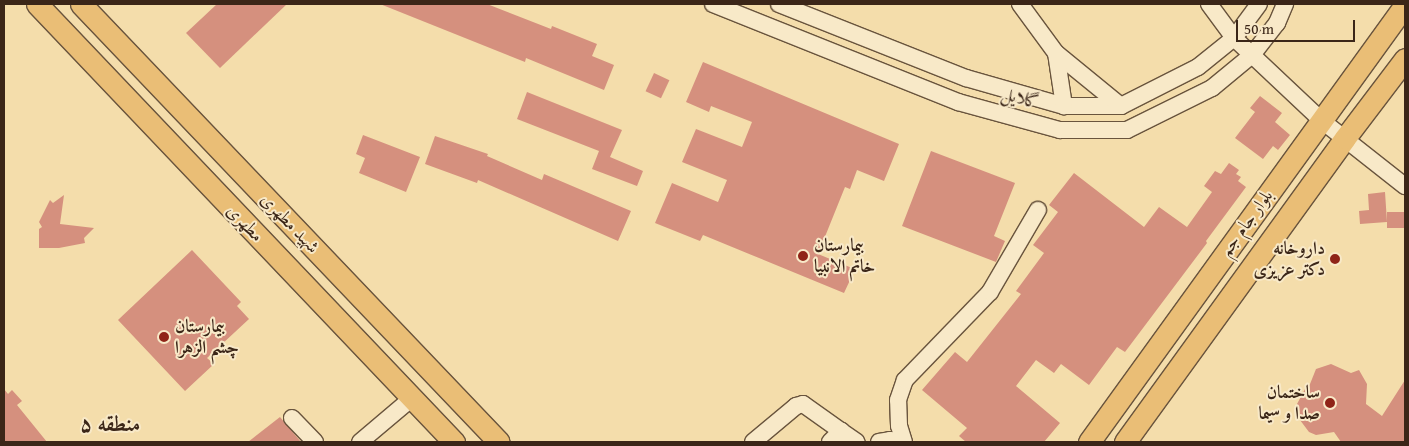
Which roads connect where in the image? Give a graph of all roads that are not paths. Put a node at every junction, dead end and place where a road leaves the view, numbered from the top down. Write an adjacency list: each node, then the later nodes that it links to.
1 (36, 4): 20 (main road, مطهری)
2 (81, 4): 26 (main road, شهید مطهری)
3 (713, 4): 12 (street, گلایل)
4 (779, 4): 14 (street, گلایل)
5 (1020, 4): 11 (street)
6 (1209, 4): 10 (street)
7 (1258, 4): 10 (street, گلایل)
8 (1285, 4): 12 (street, گلایل)
9 (1405, 5): 16 (main road, بلوار جام جم)
10 (1234, 38): 12 (street); 15 (street, گلایل)
11 (1056, 53): 14 (street); 15 (street)
12 (1252, 56): 16 (street)
13 (1405, 59): 17 (main road, بلوار جام جم)
14 (1064, 106): 15 (street, گلایل)
15 (1121, 106)
16 (1321, 120): 17 (street); 32 (main road, بلوار جام جم)
17 (1345, 138): 18 (street); 33 (main road, بلوار جام جم)
18 (1405, 186)
19 (1038, 210): 31 (street)
20 (412, 398): 24 (street); 25 (main road, مطهری)
21 (292, 418): 23 (street)
22 (836, 437): 27 (street); 28 (street)
23 (315, 442)
24 (360, 442)
25 (454, 442)
26 (499, 442)
27 (753, 442)
28 (857, 442)
29 (879, 442): 30 (street)
30 (897, 442)
31 (904, 442)
32 (1089, 442)
33 (1125, 442)

